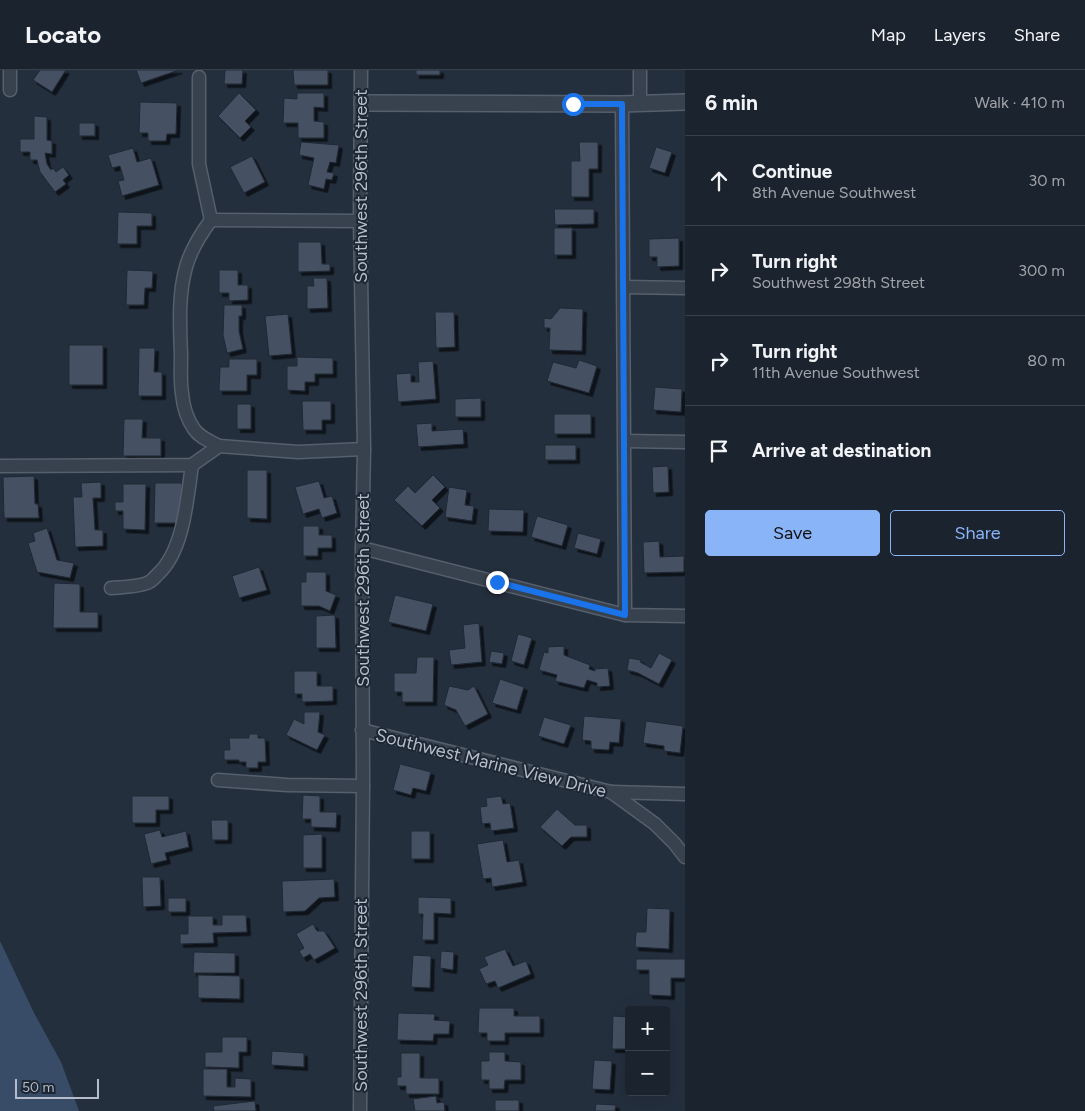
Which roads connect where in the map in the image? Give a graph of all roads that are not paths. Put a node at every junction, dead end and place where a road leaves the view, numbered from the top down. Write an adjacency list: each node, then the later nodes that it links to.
1 (10, 70): 5 (street)
2 (361, 70): 7 (street, Southwest 296th Street)
3 (640, 70): 8 (street)
4 (199, 77): 10 (street)
5 (10, 90)
6 (685, 102): 8 (street)
7 (362, 103): 9 (street); 11 (street, Southwest 296th Street)
8 (640, 103): 9 (street)
9 (622, 104): 12 (street)
10 (211, 220): 11 (street); 16 (street)
11 (360, 221): 17 (street, Southwest 296th Street)
12 (624, 286): 13 (street); 14 (street)
13 (685, 288)
14 (625, 441): 15 (street); 22 (street)
15 (685, 442)
16 (219, 446): 17 (street); 18 (street)
17 (364, 449): 20 (street, Southwest 296th Street)
18 (192, 465): 19 (street); 21 (street)
19 (0, 466)
20 (362, 548): 22 (street); 24 (street, Southwest 296th Street)
21 (111, 588)
22 (625, 615): 23 (street)
23 (685, 616)
24 (362, 730): 26 (street, Southwest 296th Street); 27 (street, Southwest Marine View Drive)
25 (218, 780): 26 (street)
26 (363, 786): 30 (street, Southwest 296th Street)
27 (611, 792): 28 (street); 29 (street, Southwest Marine View Drive)
28 (685, 794)
29 (685, 857)
30 (360, 1111)

